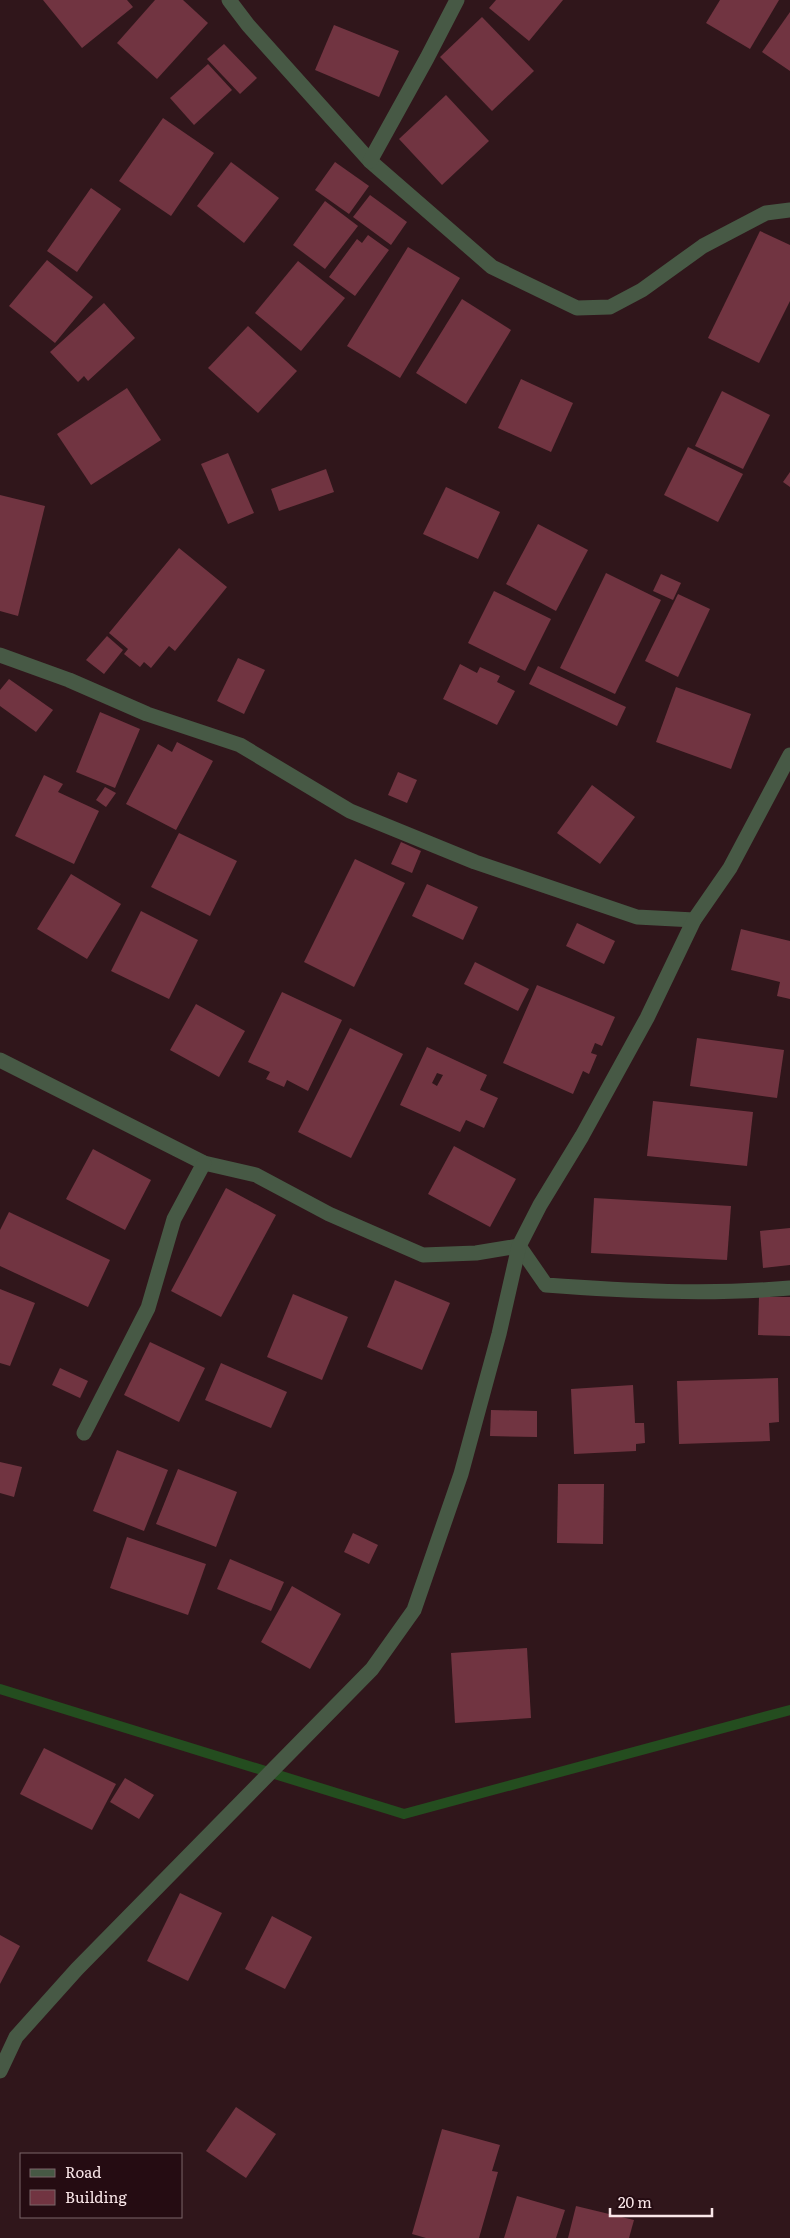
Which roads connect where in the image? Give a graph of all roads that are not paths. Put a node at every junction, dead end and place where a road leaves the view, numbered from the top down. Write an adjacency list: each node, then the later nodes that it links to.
1 (230, 0): 3 (street)
2 (456, 0): 3 (street)
3 (370, 161): 4 (street)
4 (790, 210)
5 (0, 655): 7 (street)
6 (790, 755): 7 (street)
7 (694, 920): 10 (street)
8 (0, 1060): 9 (street)
9 (204, 1163): 10 (street); 12 (street)
10 (519, 1246): 11 (street); 13 (street)
11 (790, 1288)
12 (84, 1433)
13 (0, 2071)

